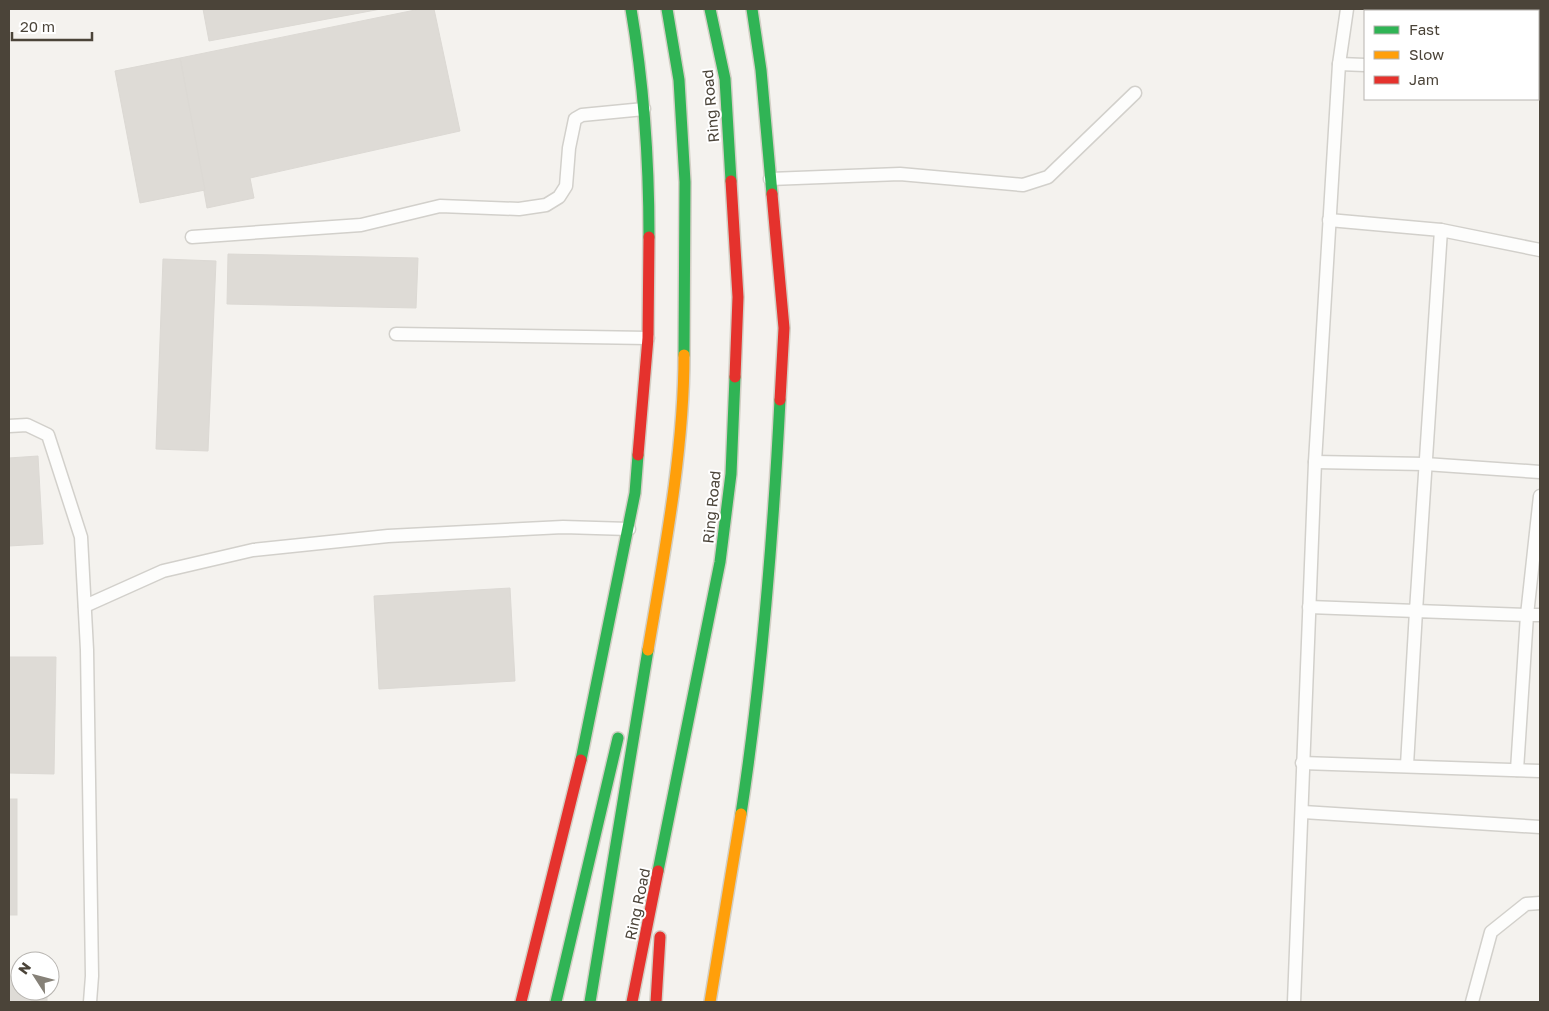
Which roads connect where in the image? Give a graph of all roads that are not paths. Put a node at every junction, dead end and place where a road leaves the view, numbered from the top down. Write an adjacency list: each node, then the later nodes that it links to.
1 (631, 9): 9 (main road)
2 (667, 9): 28 (main road, Ring Road)
3 (710, 9): 35 (main road, Ring Road)
4 (752, 9): 10 (main road)
5 (1347, 9): 6 (lane)
6 (1339, 64): 7 (lane); 11 (lane)
7 (1364, 65)
8 (1135, 93): 10 (lane)
9 (644, 109): 13 (lane); 16 (main road)
10 (770, 179): 43 (main road)
11 (1329, 220): 12 (lane); 18 (lane)
12 (1441, 230): 14 (lane); 19 (lane)
13 (192, 237)
14 (1540, 250)
15 (396, 334): 16 (lane)
16 (648, 338): 22 (main road)
17 (9, 426): 23 (lane)
18 (1315, 462): 19 (lane); 24 (lane)
19 (1425, 464): 20 (lane); 25 (lane)
20 (1540, 472)
21 (1540, 496): 26 (lane)
22 (629, 529): 23 (lane); 38 (main road)
23 (85, 606): 37 (lane)
24 (1309, 607): 25 (lane); 29 (lane)
25 (1416, 612): 26 (lane); 30 (lane)
26 (1527, 615): 27 (lane); 31 (lane)
27 (1540, 615)
28 (642, 684): 39 (main road); 40 (main road, Ring Road)
29 (1302, 763): 30 (lane); 33 (lane)
30 (1407, 765): 31 (lane)
31 (1517, 770): 32 (lane)
32 (1540, 771)
33 (1303, 812): 34 (lane); 44 (lane)
34 (1540, 827)
35 (666, 836): 41 (main road, Ring Road); 42 (main road)
36 (1540, 903): 45 (lane)
37 (90, 1002)
38 (521, 1002)
39 (556, 1002)
40 (590, 1002)
41 (632, 1002)
42 (656, 1002)
43 (710, 1002)
44 (1294, 1002)
45 (1472, 1002)

